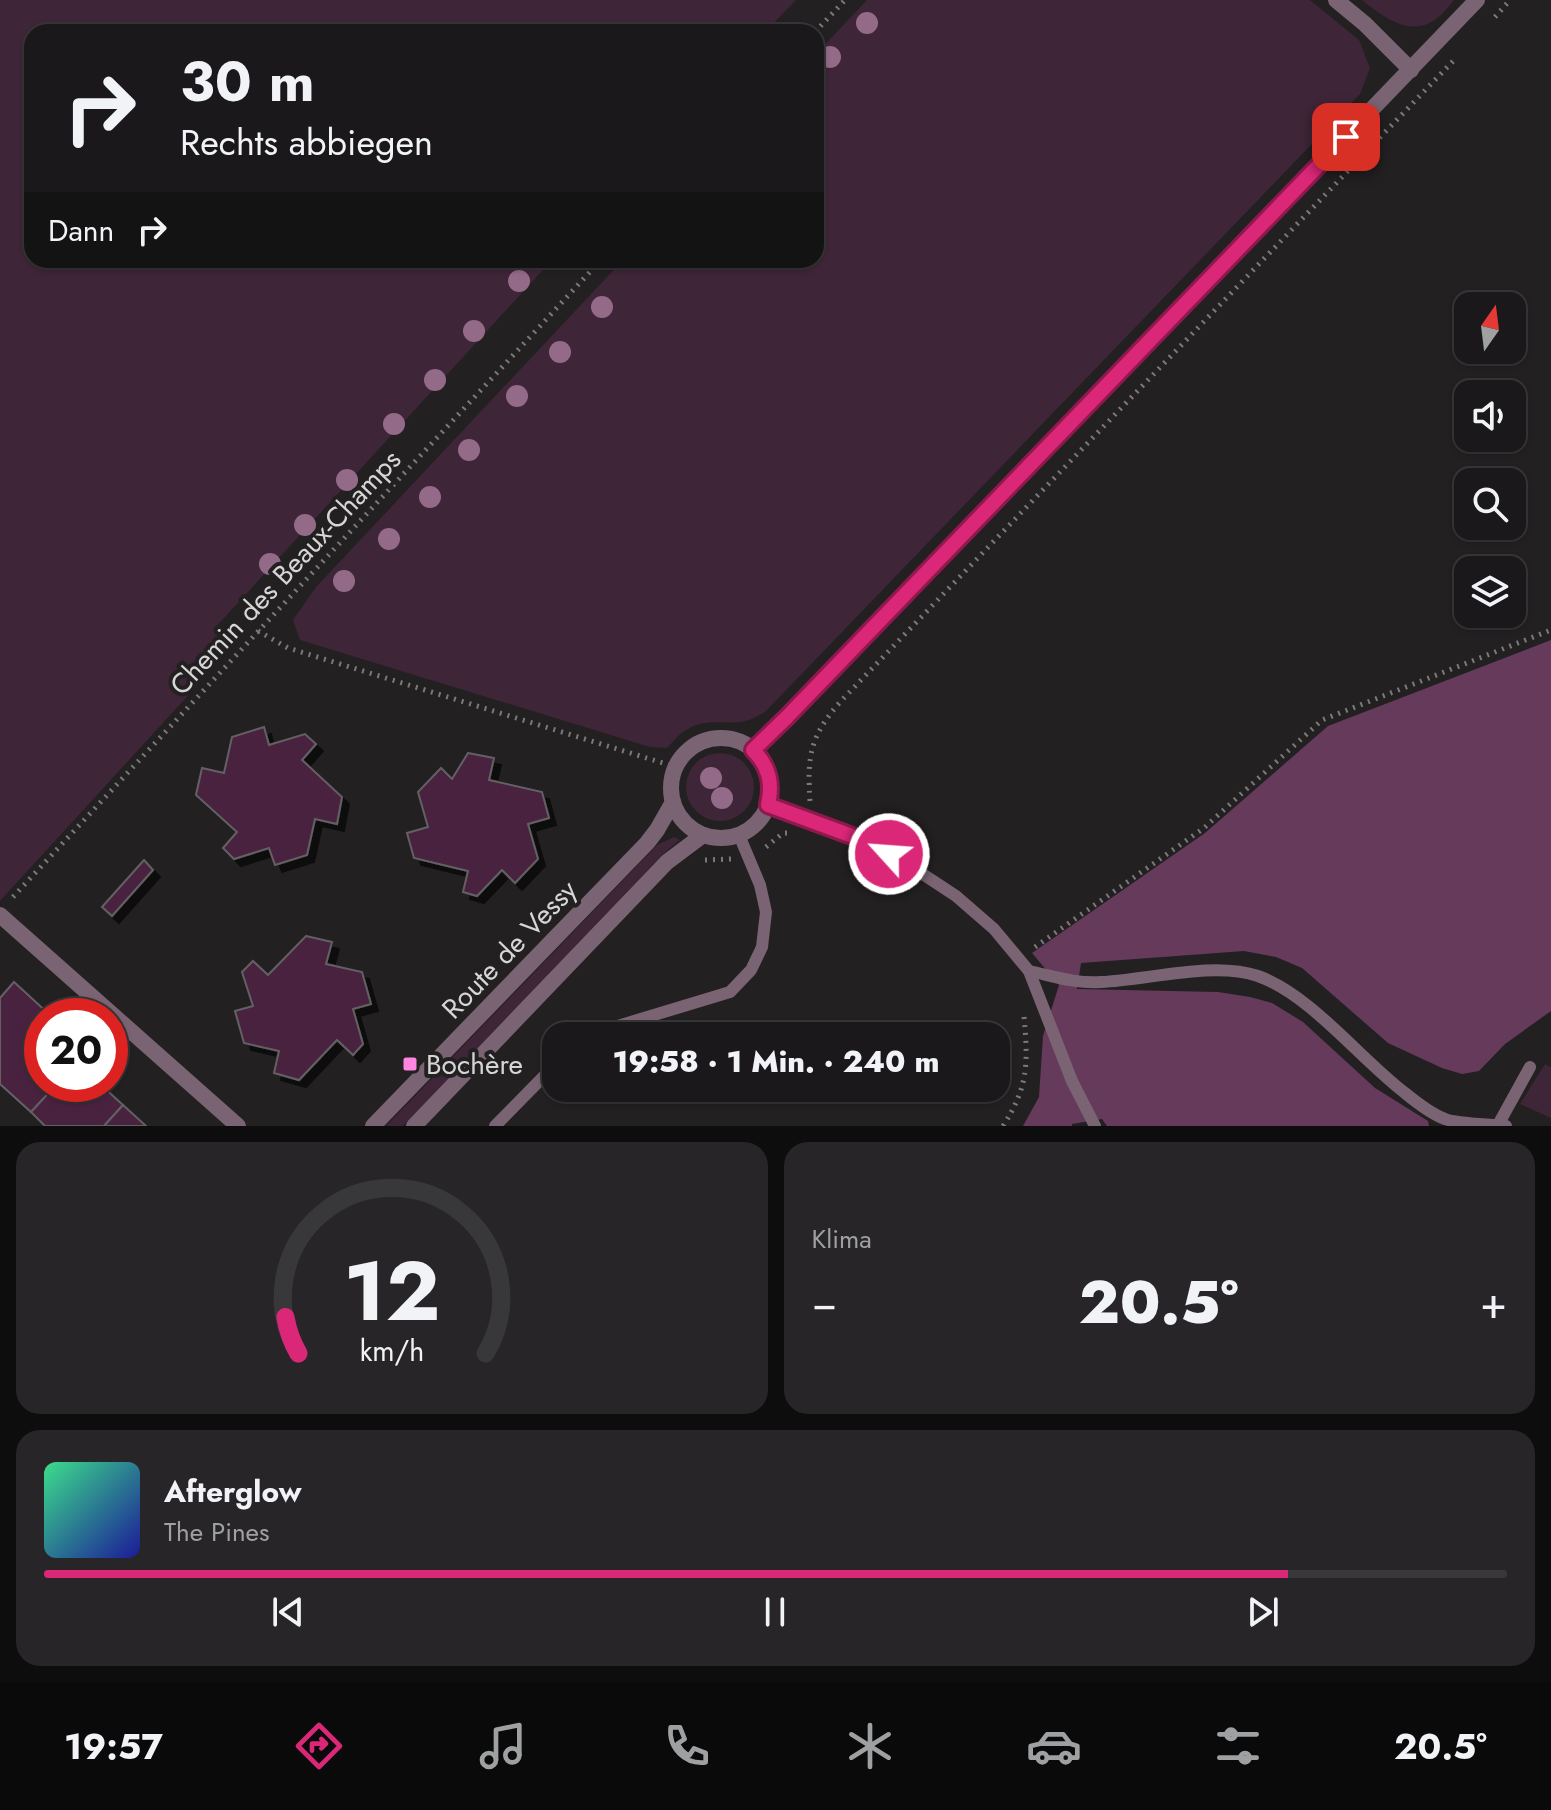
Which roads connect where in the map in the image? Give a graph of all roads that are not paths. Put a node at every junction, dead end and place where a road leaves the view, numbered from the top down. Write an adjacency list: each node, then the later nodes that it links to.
1 (1336, 0): 3 (street)
2 (1477, 0): 3 (street)
3 (1411, 70): 4 (street)
4 (753, 750): 5 (street); 6 (street)
5 (673, 802): 7 (street); 17 (street, Route de Vessy)
6 (768, 805): 8 (street); 10 (lane)
7 (703, 835): 8 (street); 18 (street, Route de Vessy)
8 (739, 835): 11 (lane)
9 (4, 909): 16 (street)
10 (1029, 971): 14 (lane); 20 (lane)
11 (631, 1022)
12 (1530, 1067): 15 (lane)
13 (542, 1078): 19 (lane)
14 (1446, 1123): 15 (lane)
15 (1498, 1125): 21 (lane)
16 (238, 1126)
17 (373, 1126)
18 (414, 1126)
19 (495, 1126)
20 (1095, 1126)
21 (1506, 1126)

